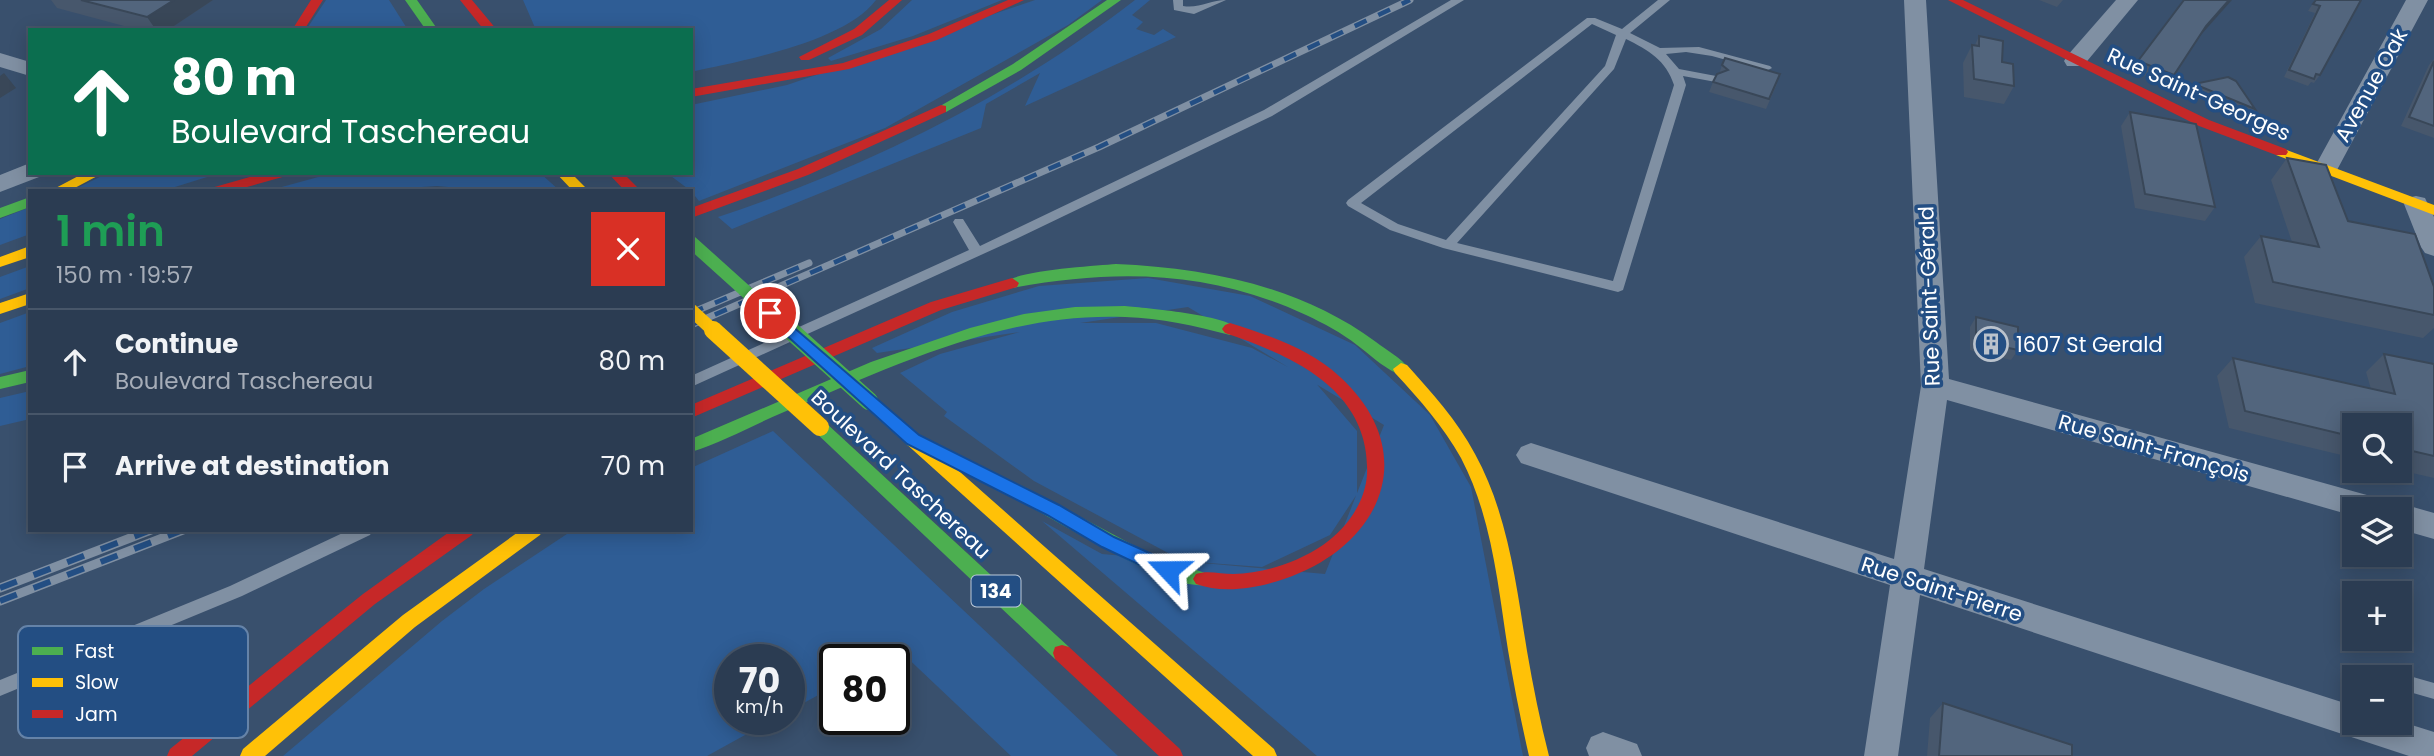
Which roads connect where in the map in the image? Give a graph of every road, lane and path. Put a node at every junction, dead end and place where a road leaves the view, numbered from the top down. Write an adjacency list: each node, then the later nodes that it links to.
1 (317, 0): 16 (main road)
2 (411, 0): 17 (main road)
3 (466, 0): 15 (main road)
4 (896, 0): 26 (main road)
5 (1018, 0): 27 (main road)
6 (1115, 0): 41 (main road)
7 (1178, 0): 8 (lane)
8 (1221, 0)
9 (1459, 0): 48 (lane)
10 (1665, 0): 18 (lane)
11 (1916, 0): 56 (street, Rue Saint-Gérald)
12 (1955, 0): 21 (main road, Rue Saint-Georges)
13 (2127, 0): 21 (street)
14 (2417, 0): 28 (street, Avenue Oak)
15 (498, 26)
16 (299, 28)
17 (431, 28)
18 (1622, 34): 19 (lane); 45 (lane); 45 (lane)
19 (1658, 52): 23 (lane); 24 (lane)
20 (0, 60): 22 (street)
21 (2075, 61): 28 (main road, Rue Saint-Georges)
22 (28, 68)
23 (1766, 68)
24 (1677, 72): 25 (lane); 45 (lane)
25 (1716, 79)
26 (693, 90)
27 (693, 91)
28 (2325, 170): 40 (main road, Rue Saint-Georges)
29 (28, 172): 34 (street)
30 (92, 175): 35 (main road)
31 (274, 175): 36 (main road)
32 (565, 175): 37 (main road)
33 (617, 175): 38 (main road)
34 (0, 184)
35 (61, 189)
36 (223, 189)
37 (580, 189)
38 (632, 189)
39 (28, 203): 42 (main road)
40 (2425, 207): 46 (street)
41 (693, 212)
42 (0, 213)
43 (959, 222): 48 (lane)
44 (693, 244): 58 (main road, Boulevard Taschereau / 134, bridge)
45 (1448, 245)
46 (2434, 247)
47 (28, 252): 49 (main road)
48 (977, 252): 54 (lane)
49 (0, 262)
50 (28, 299): 51 (main road)
51 (0, 309)
52 (693, 312): 80 (main road, Boulevard Taschereau / 134, bridge)
53 (28, 376): 55 (main road)
54 (693, 381)
55 (0, 383)
56 (1935, 386): 61 (street, Rue Saint-François); 67 (street, Rue Saint-Gérald)
57 (693, 411): 82 (main road)
58 (913, 440): 59 (main road); 81 (main road, Boulevard Taschereau / 134)
59 (693, 445)
60 (1531, 455): 67 (street, Rue Saint-Pierre)
61 (2342, 500)
62 (2412, 520): 63 (street)
63 (2434, 526)
64 (361, 532): 68 (lane)
65 (463, 532): 73 (main road)
66 (531, 532): 79 (main road)
67 (1906, 577): 74 (street, Rue Saint-Pierre); 83 (street, Rue Saint-Gérald)
68 (151, 626)
69 (18, 681): 71 (lane)
70 (2412, 685): 72 (lane)
71 (0, 688)
72 (2434, 691)
73 (248, 698)
74 (2342, 716)
75 (2398, 735): 77 (street, Rue Saint-Pierre)
76 (199, 738): 78 (main road)
77 (2434, 748)
78 (177, 756)
79 (250, 756)
80 (1173, 756)
81 (1267, 756)
82 (1539, 756)
83 (1881, 756)

